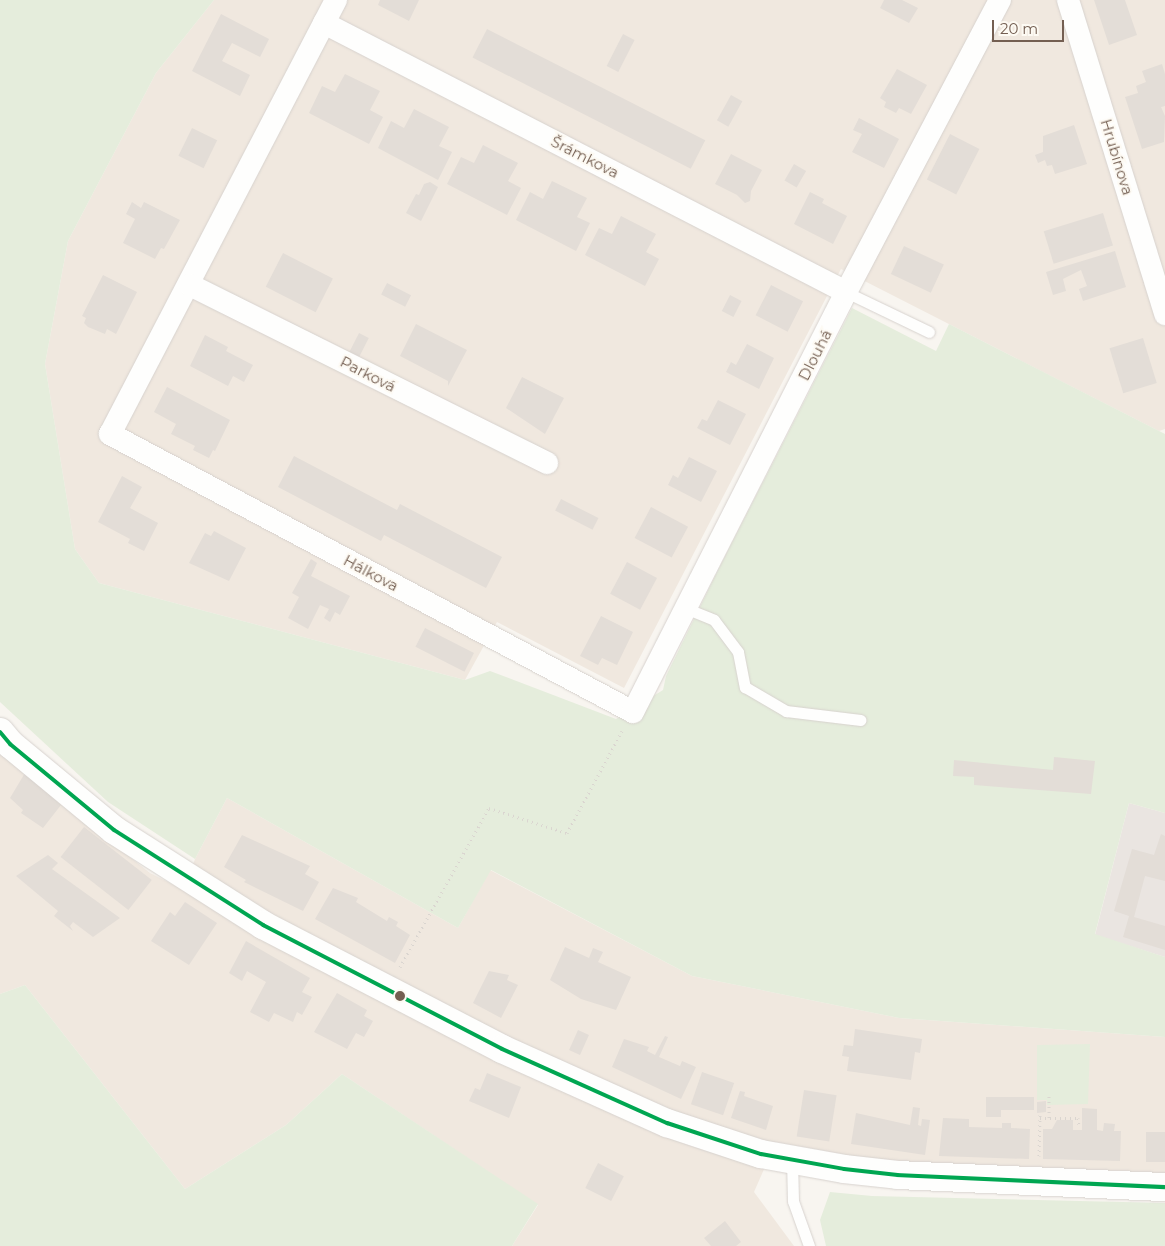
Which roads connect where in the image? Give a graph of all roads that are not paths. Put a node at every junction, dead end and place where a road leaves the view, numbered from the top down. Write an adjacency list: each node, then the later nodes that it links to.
1 (336, 0): 4 (street)
2 (1000, 0): 6 (street, Dlouhá)
3 (1068, 0): 7 (street, Hrubínova)
4 (324, 22): 5 (street); 6 (street, Šrámkova)
5 (190, 285): 9 (street, Parková); 11 (street, Hálkova)
6 (846, 292): 8 (lane); 10 (street, Dlouhá)
7 (1165, 314)
8 (929, 332)
9 (547, 463)
10 (686, 608): 11 (street, Dlouhá); 12 (lane)
11 (633, 712)
12 (860, 720)
13 (0, 732): 14 (street)
14 (792, 1160): 15 (street); 16 (lane)
15 (1165, 1187)
16 (809, 1246)

